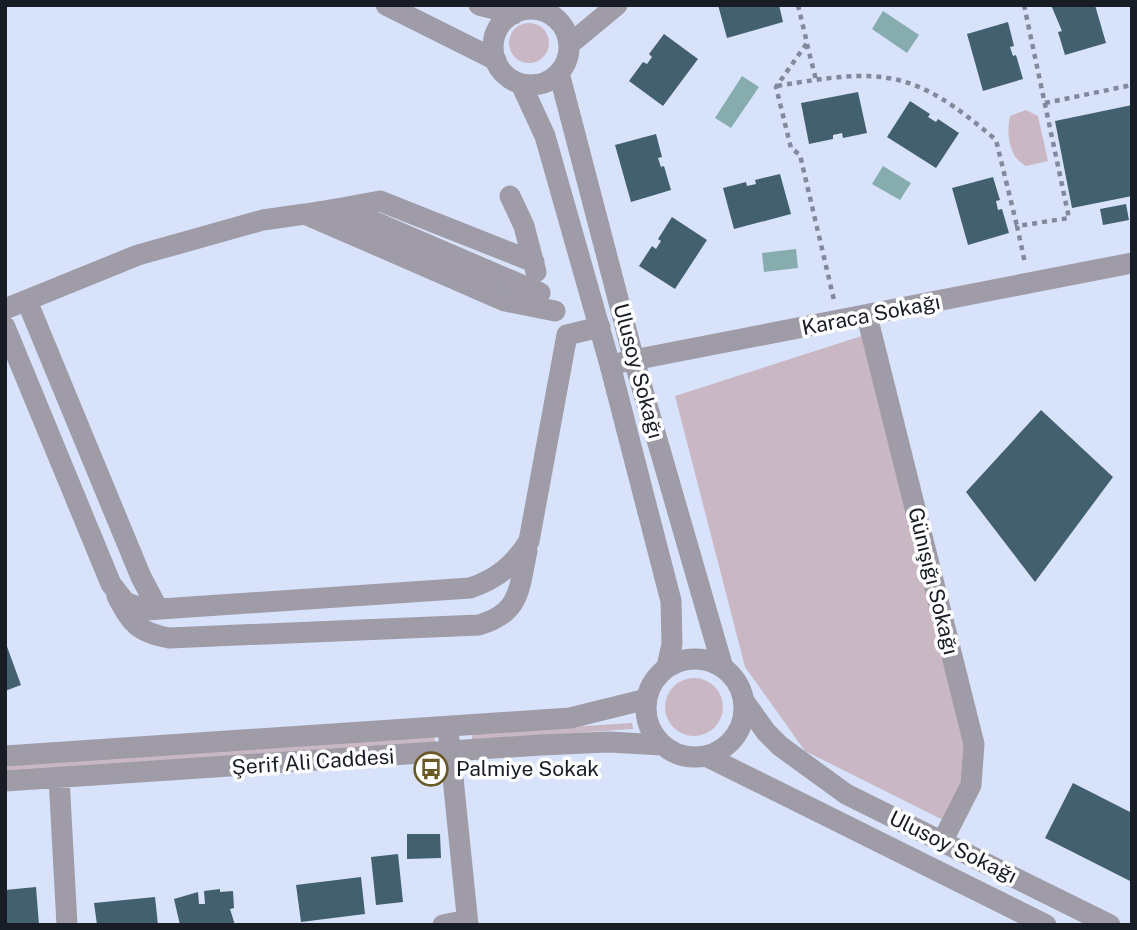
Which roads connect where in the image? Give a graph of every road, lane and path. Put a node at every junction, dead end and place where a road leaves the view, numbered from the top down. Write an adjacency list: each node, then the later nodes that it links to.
1 (386, 5): 10 (street)
2 (479, 5): 7 (street)
3 (617, 5): 9 (street)
4 (798, 5): 8 (path)
5 (1024, 5): 16 (path)
6 (562, 10): 7 (street); 9 (street)
7 (514, 14): 10 (street)
8 (807, 43): 12 (path); 15 (path)
9 (570, 44): 11 (street)
10 (496, 60): 13 (street)
11 (559, 73): 13 (street); 33 (street, Ulusoy Sokağı)
12 (816, 80): 15 (path); 20 (path)
13 (521, 84): 31 (street, Ulusoy Sokağı)
14 (1132, 85): 16 (path)
15 (776, 87): 29 (path)
16 (1045, 103): 20 (path)
17 (510, 196): 21 (street)
18 (342, 208): 19 (street); 21 (street); 24 (street)
19 (305, 214): 25 (street); 27 (street)
20 (1017, 226): 23 (path)
21 (534, 262): 24 (street)
22 (1132, 263): 23 (street, Karaca Sokağı)
23 (1030, 284): 28 (street, Karaca Sokağı)
24 (540, 293): 27 (street)
25 (27, 301): 26 (street); 37 (street)
26 (5, 309)
27 (555, 311): 32 (street)
28 (867, 316): 29 (street, Karaca Sokağı); 49 (street, Günışığı Sokağı)
29 (839, 321): 33 (street, Karaca Sokağı)
30 (5, 327): 36 (street)
31 (600, 327): 32 (street); 34 (street, Ulusoy Sokağı)
32 (568, 335): 35 (street)
33 (635, 360): 34 (street, Karaca Sokağı); 39 (street, Ulusoy Sokağı)
34 (610, 365): 38 (street, Ulusoy Sokağı)
35 (529, 541): 36 (street); 37 (street)
36 (116, 594): 37 (street)
37 (158, 609)
38 (667, 667): 39 (street); 40 (street, Ulusoy Sokağı)
39 (723, 668): 41 (street, Ulusoy Sokağı)
40 (647, 699): 42 (street, Şerif Ali Caddesi); 43 (street)
41 (744, 701): 46 (street); 49 (street, Ulusoy Sokağı)
42 (449, 728): 44 (street); 45 (street, Şerif Ali Caddesi)
43 (662, 745): 44 (street, Şerif Ali Caddesi); 46 (street, Ulusoy Sokağı)
44 (451, 753): 47 (street, Şerif Ali Caddesi); 50 (street)
45 (5, 756)
46 (706, 756): 53 (street, Ulusoy Sokağı)
47 (59, 778): 48 (street, Şerif Ali Caddesi); 51 (street)
48 (5, 780)
49 (942, 842): 54 (street, Ulusoy Sokağı)
50 (468, 923): 52 (street)
51 (67, 925)
52 (443, 925)
53 (1046, 925)
54 (1110, 925)

